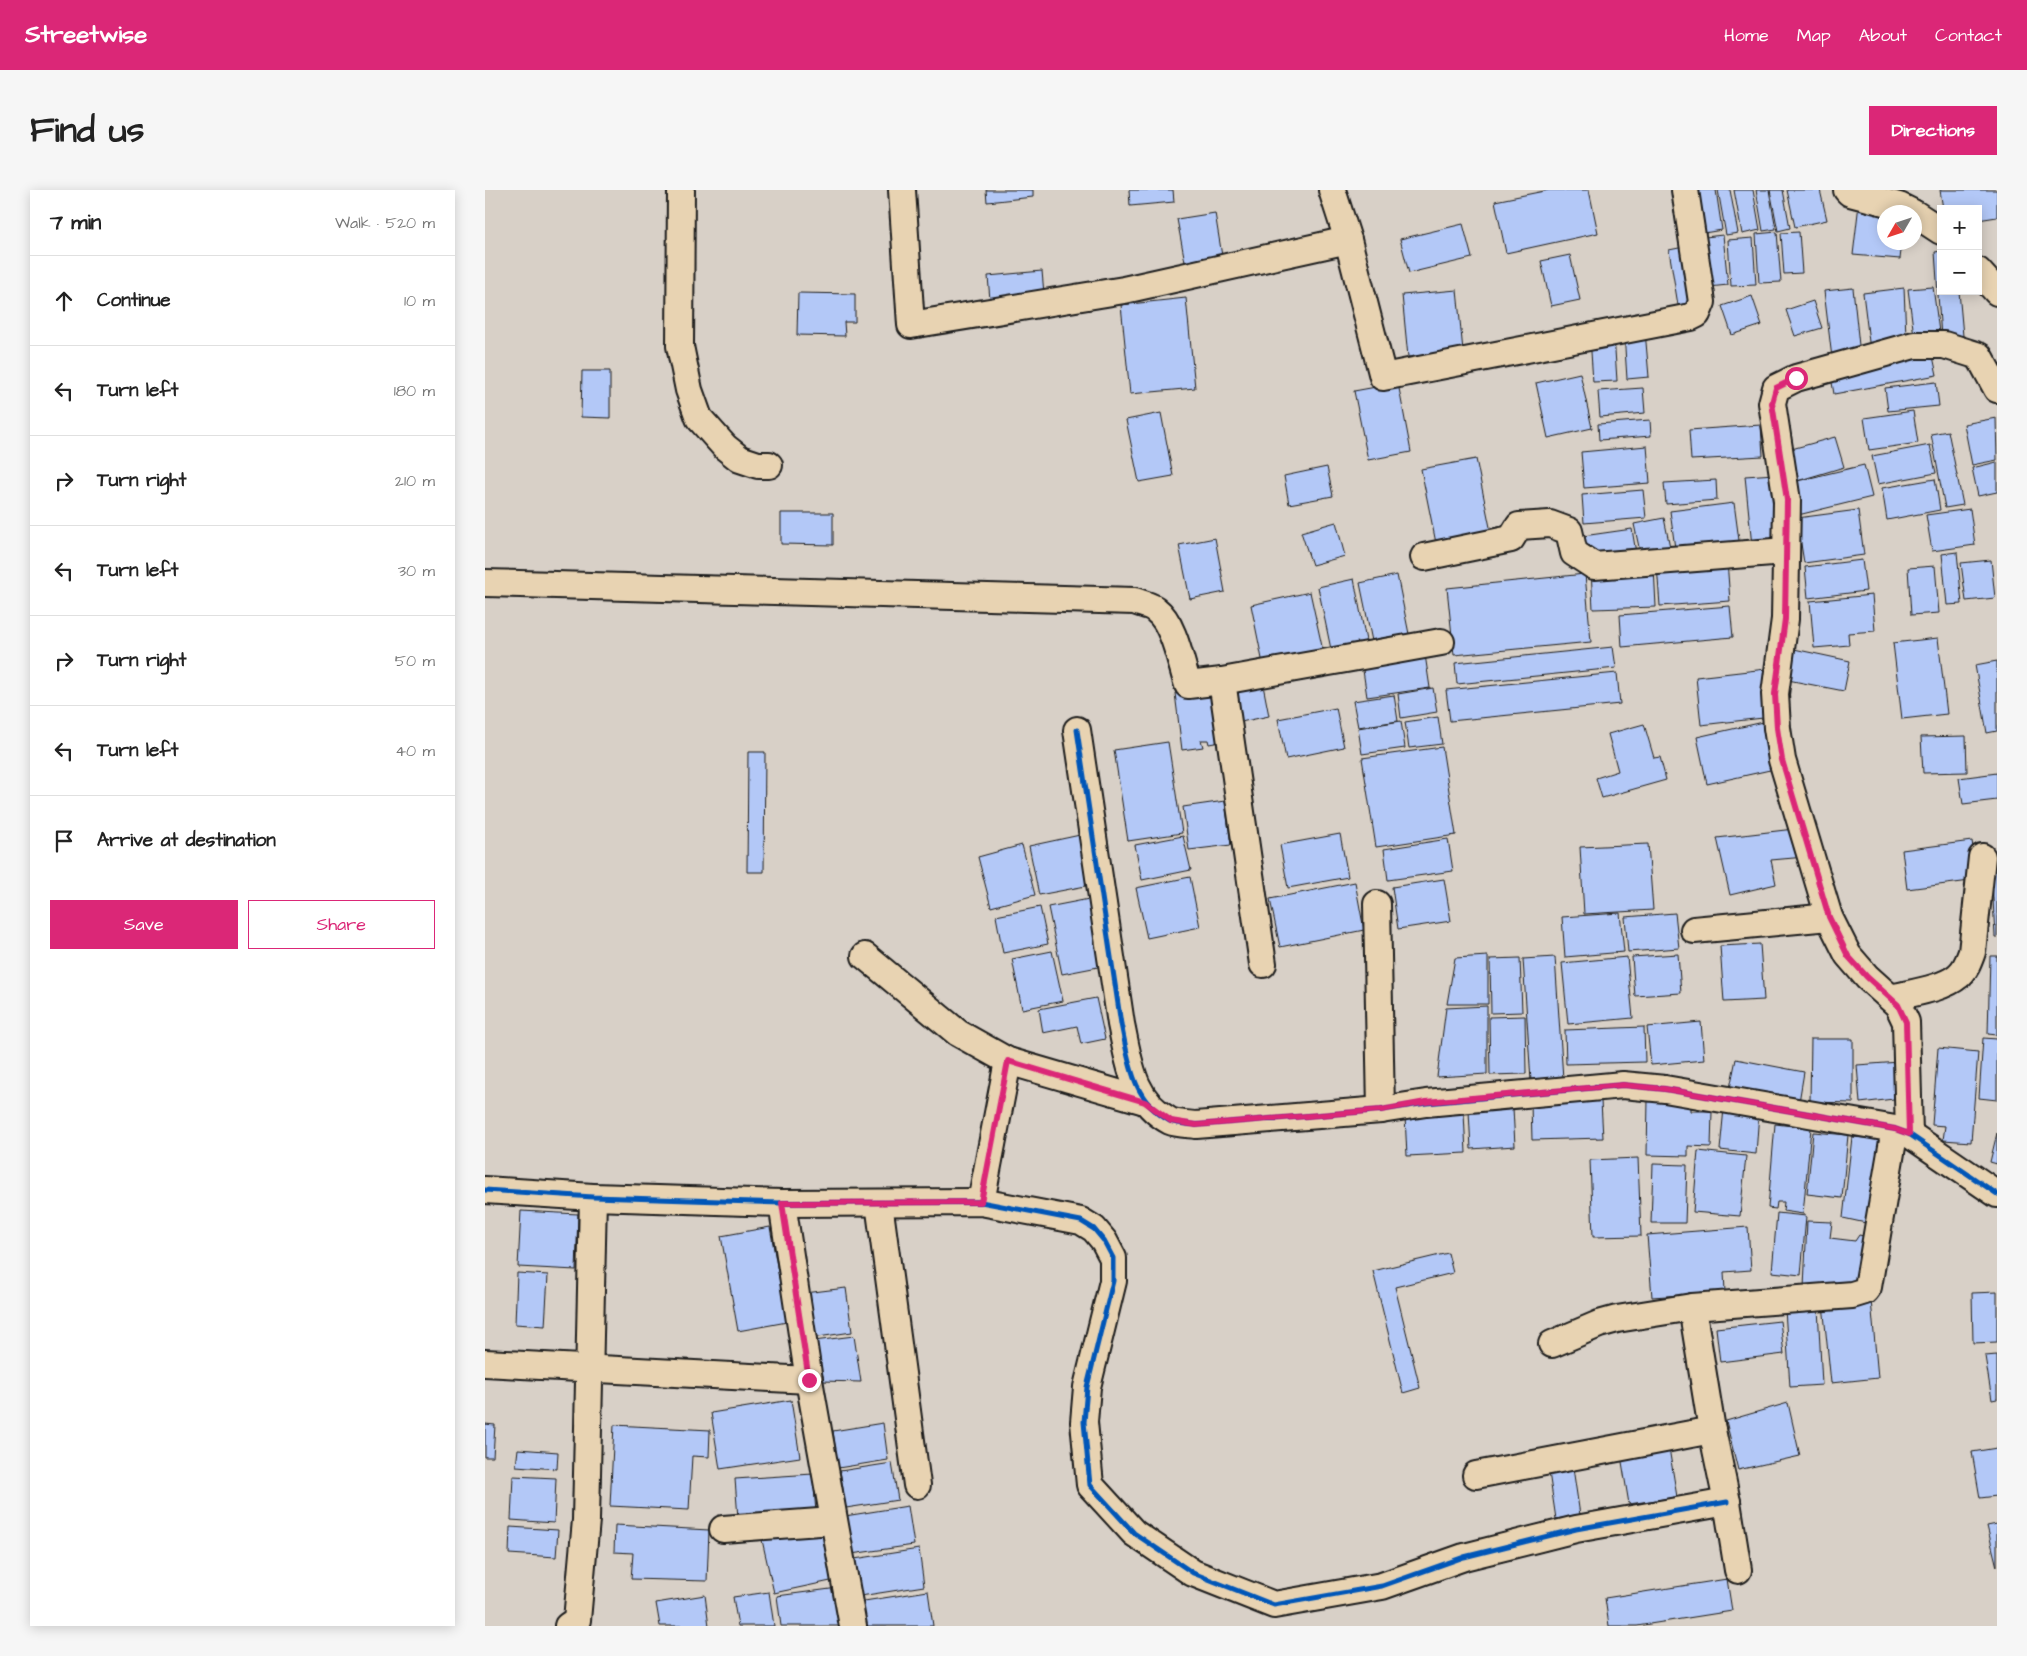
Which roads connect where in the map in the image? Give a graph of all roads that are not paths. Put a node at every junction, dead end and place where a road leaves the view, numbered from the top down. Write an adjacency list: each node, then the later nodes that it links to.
1 (681, 190): 13 (street)
2 (902, 190): 9 (street)
3 (1332, 190): 9 (street)
4 (1685, 190): 9 (street)
5 (1847, 190): 6 (street)
6 (1895, 205)
7 (1922, 219): 8 (street)
8 (1937, 228)
9 (1348, 240)
10 (1982, 275): 11 (street)
11 (1997, 292)
12 (1997, 389): 14 (street)
13 (769, 465)
14 (1786, 551): 15 (street); 22 (street)
15 (1424, 557)
16 (485, 583): 18 (street)
17 (1441, 642): 18 (street)
18 (1222, 681): 25 (street)
19 (1077, 730): 28 (street)
20 (1982, 857): 26 (street)
21 (1377, 904): 29 (street)
22 (1829, 917): 23 (street); 26 (street)
23 (1694, 930)
24 (865, 956): 27 (street)
25 (1263, 964)
26 (1891, 998): 30 (street)
27 (1008, 1061): 28 (street); 34 (street)
28 (1145, 1102): 29 (street)
29 (1381, 1110): 30 (street)
30 (1902, 1131): 32 (street); 37 (street)
31 (485, 1190): 33 (street)
32 (1997, 1194)
33 (593, 1196): 35 (street); 40 (street)
34 (981, 1202): 36 (street); 45 (street)
35 (782, 1203): 36 (street); 41 (street)
36 (879, 1203): 44 (street)
37 (1692, 1307): 38 (street); 42 (street)
38 (1552, 1344)
39 (485, 1363): 40 (street)
40 (589, 1367): 41 (street); 49 (street)
41 (809, 1380): 46 (street)
42 (1712, 1430): 43 (street); 45 (street)
43 (1476, 1475)
44 (917, 1485)
45 (1727, 1502): 48 (street)
46 (833, 1521): 47 (street); 50 (street)
47 (723, 1529)
48 (1738, 1570)
49 (568, 1626)
50 (853, 1626)

